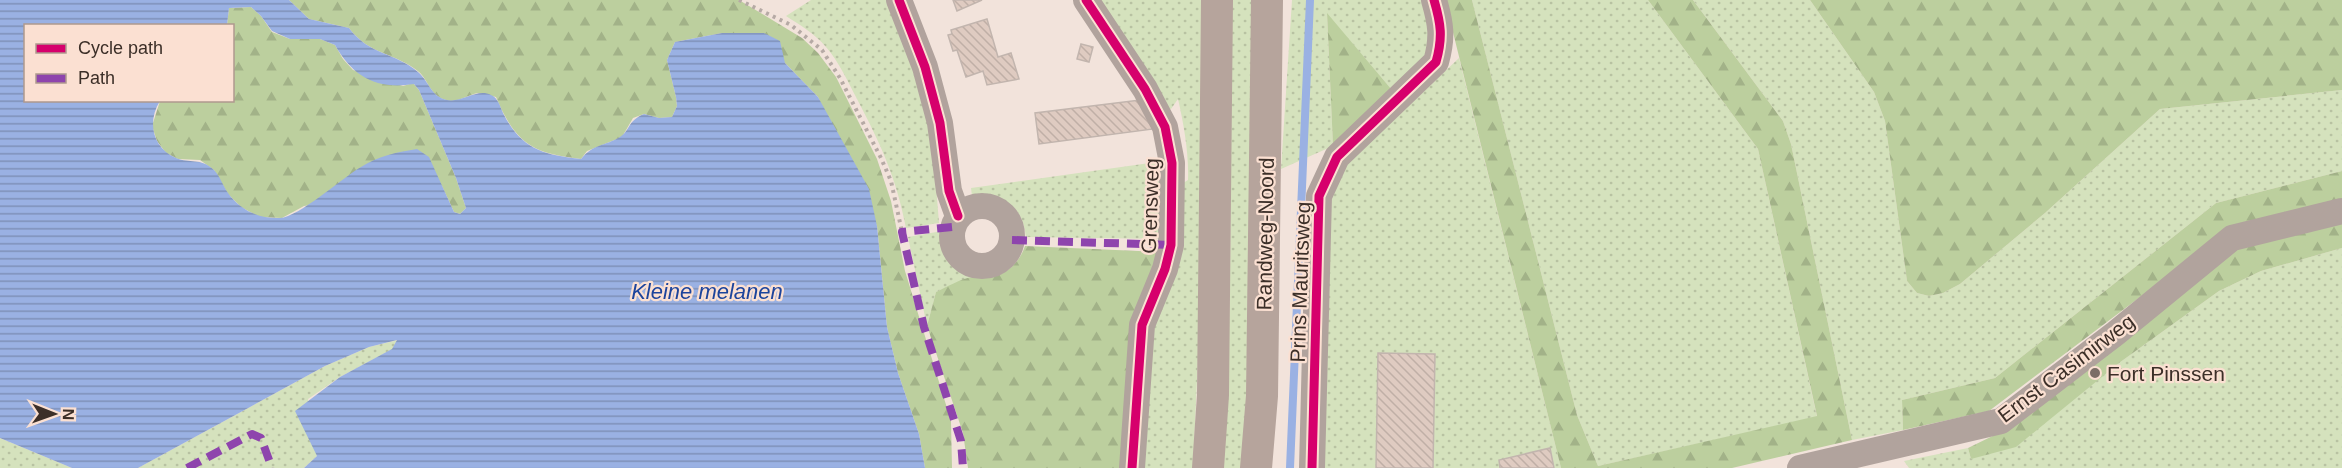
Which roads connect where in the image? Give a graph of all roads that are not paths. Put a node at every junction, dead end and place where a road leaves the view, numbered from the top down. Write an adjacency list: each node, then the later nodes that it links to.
1 (899, 0): 7 (street)
2 (1086, 0): 8 (street, Grensweg)
3 (1217, 0): 9 (main road)
4 (1267, 0): 10 (main road, Randweg-Noord)
5 (1434, 0): 11 (street, Prins Mauritsweg)
6 (2342, 211): 12 (street, Ernst Casimirweg)
7 (958, 216)
8 (1132, 468)
9 (1208, 468)
10 (1256, 468)
11 (1312, 468)
12 (1800, 468)

